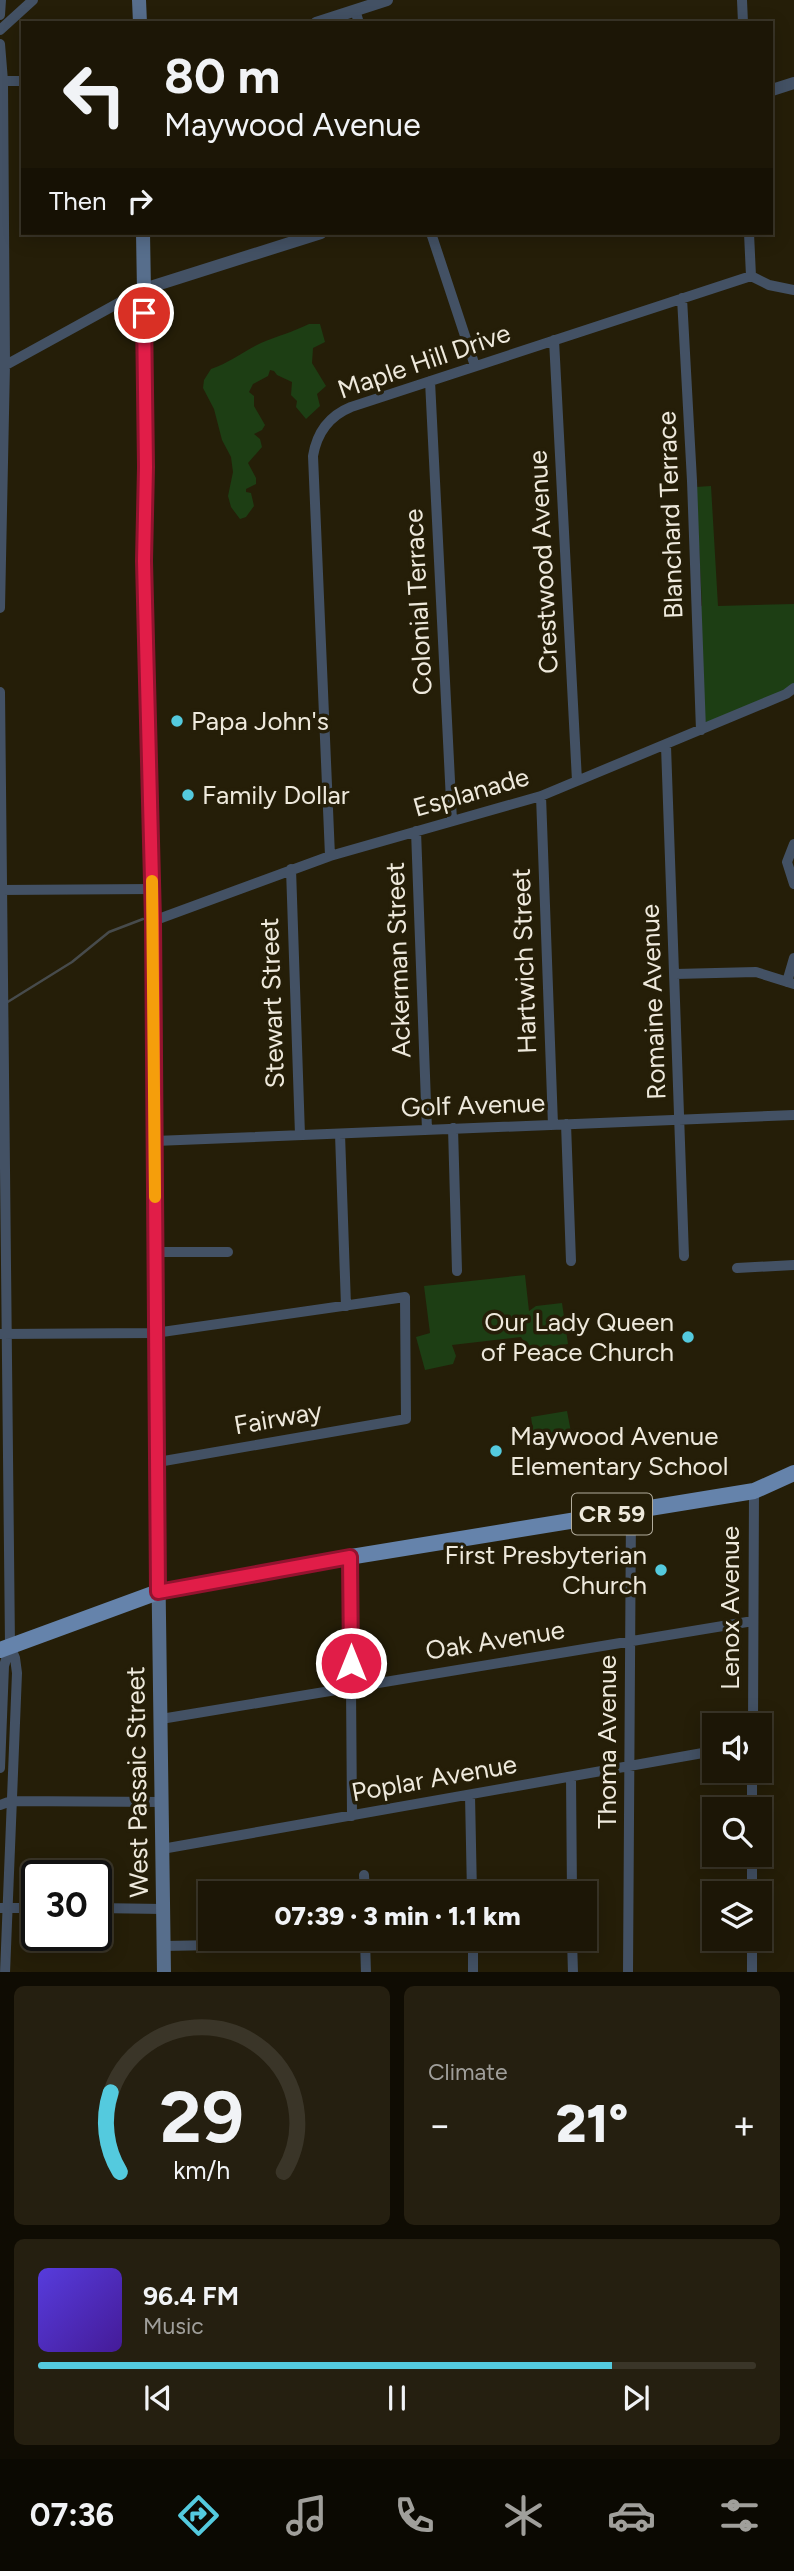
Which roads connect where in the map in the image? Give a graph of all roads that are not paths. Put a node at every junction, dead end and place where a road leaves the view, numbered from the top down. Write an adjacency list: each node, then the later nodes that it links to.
1 (1, 0): 6 (street)
2 (33, 0): 11 (street)
3 (139, 0): 8 (main road)
4 (387, 0): 7 (street)
5 (742, 0): 10 (street)
6 (0, 15)
7 (357, 16): 9 (street)
8 (140, 21)
9 (328, 21)
10 (743, 21)
11 (0, 30)
12 (0, 44): 13 (street)
13 (1, 81): 14 (street); 28 (street)
14 (21, 81)
15 (794, 83): 16 (street)
16 (773, 90)
17 (143, 235): 22 (main road, West Passaic Street)
18 (315, 235): 22 (street)
19 (432, 235): 27 (street)
20 (750, 235): 21 (street)
21 (751, 276): 23 (street); 25 (street, Maple Hill Drive)
22 (144, 289): 28 (street); 43 (main road, West Passaic Street)
23 (788, 289): 24 (street)
24 (794, 297)
25 (682, 298): 26 (street, Maple Hill Drive); 33 (street, Blanchard Terrace)
26 (554, 340): 27 (street, Maple Hill Drive); 35 (street, Crestwood Avenue)
27 (475, 366): 29 (street, Maple Hill Drive)
28 (3, 367): 30 (street)
29 (430, 381): 37 (street, Colonial Terrace); 40 (street, Maple Hill Drive)
30 (0, 608)
31 (794, 688): 33 (street, Esplanade)
32 (0, 691): 44 (street)
33 (701, 730): 34 (street, Esplanade)
34 (666, 746): 35 (street, Esplanade); 47 (street, Romaine Avenue)
35 (577, 781): 36 (street, Esplanade)
36 (541, 796): 37 (street, Esplanade); 52 (street, Hartwich Street)
37 (452, 821): 38 (street, Esplanade)
38 (416, 831): 40 (street, Esplanade); 54 (street, Ackerman Street)
39 (794, 844): 42 (street)
40 (330, 856): 41 (street, Esplanade)
41 (290, 869): 45 (street, Esplanade); 56 (street, Stewart Street)
42 (794, 884)
43 (152, 889): 44 (street); 45 (main road, West Passaic Street)
44 (2, 890): 67 (street)
45 (153, 921): 57 (main road, West Passaic Street)
46 (794, 958): 48 (street)
47 (675, 975): 48 (street); 50 (street, Romaine Avenue)
48 (790, 983)
49 (794, 1115): 50 (street, Golf Avenue)
50 (680, 1120): 51 (street, Golf Avenue); 60 (street, Romaine Avenue)
51 (565, 1124): 52 (street, Golf Avenue); 61 (street)
52 (553, 1125): 53 (street, Golf Avenue)
53 (453, 1129): 54 (street, Golf Avenue); 64 (street)
54 (427, 1130): 55 (street, Golf Avenue)
55 (340, 1134): 56 (street, Golf Avenue); 65 (street)
56 (300, 1135): 57 (street, Golf Avenue)
57 (155, 1141): 58 (main road, West Passaic Street)
58 (156, 1252): 59 (street); 66 (main road, West Passaic Street)
59 (228, 1252)
60 (684, 1256)
61 (571, 1261)
62 (794, 1265): 63 (street)
63 (737, 1268)
64 (457, 1271)
65 (346, 1306): 66 (street); 68 (street, Fairway)
66 (155, 1333): 67 (street); 68 (main road, West Passaic Street)
67 (3, 1334): 76 (street)
68 (158, 1462): 73 (main road, West Passaic Street)
69 (794, 1473): 70 (main road, CR 59)
70 (754, 1491): 71 (main road, CR 59); 74 (street, Lenox Avenue)
71 (631, 1511): 72 (main road, CR 59); 75 (street, Thoma Avenue)
72 (350, 1557): 73 (main road, CR 59); 77 (street)
73 (158, 1592): 76 (main road, CR 59); 79 (main road, West Passaic Street)
74 (753, 1621): 75 (street, Oak Avenue); 78 (street, Lenox Avenue)
75 (630, 1641): 77 (street, Oak Avenue); 81 (street, Thoma Avenue)
76 (5, 1648): 82 (street); 86 (street)
77 (351, 1686): 79 (street, Oak Avenue); 87 (street)
78 (753, 1713)
79 (161, 1719): 85 (main road, West Passaic Street)
80 (702, 1753): 81 (street, Poplar Avenue)
81 (629, 1766): 83 (street, Poplar Avenue); 107 (street, Thoma Avenue)
82 (0, 1768)
83 (571, 1777): 84 (street, Poplar Avenue); 92 (street)
84 (470, 1795): 87 (street, Poplar Avenue); 91 (street)
85 (162, 1802): 86 (street); 88 (main road, West Passaic Street)
86 (5, 1803): 93 (street)
87 (352, 1816): 88 (street, Poplar Avenue)
88 (162, 1849): 95 (main road, West Passaic Street)
89 (364, 1875): 90 (street)
90 (364, 1881)
91 (472, 1881)
92 (572, 1881)
93 (4, 1908): 102 (street)
94 (112, 1908): 95 (street)
95 (163, 1909): 97 (main road, West Passaic Street)
96 (198, 1945): 97 (street)
97 (164, 1946): 103 (main road, West Passaic Street)
98 (365, 1951): 104 (street)
99 (473, 1951): 105 (street)
100 (572, 1951): 106 (street)
101 (752, 1951): 108 (street)
102 (5, 1972)
103 (164, 1972)
104 (366, 1972)
105 (473, 1972)
106 (573, 1972)
107 (628, 1972)
108 (752, 1972)

